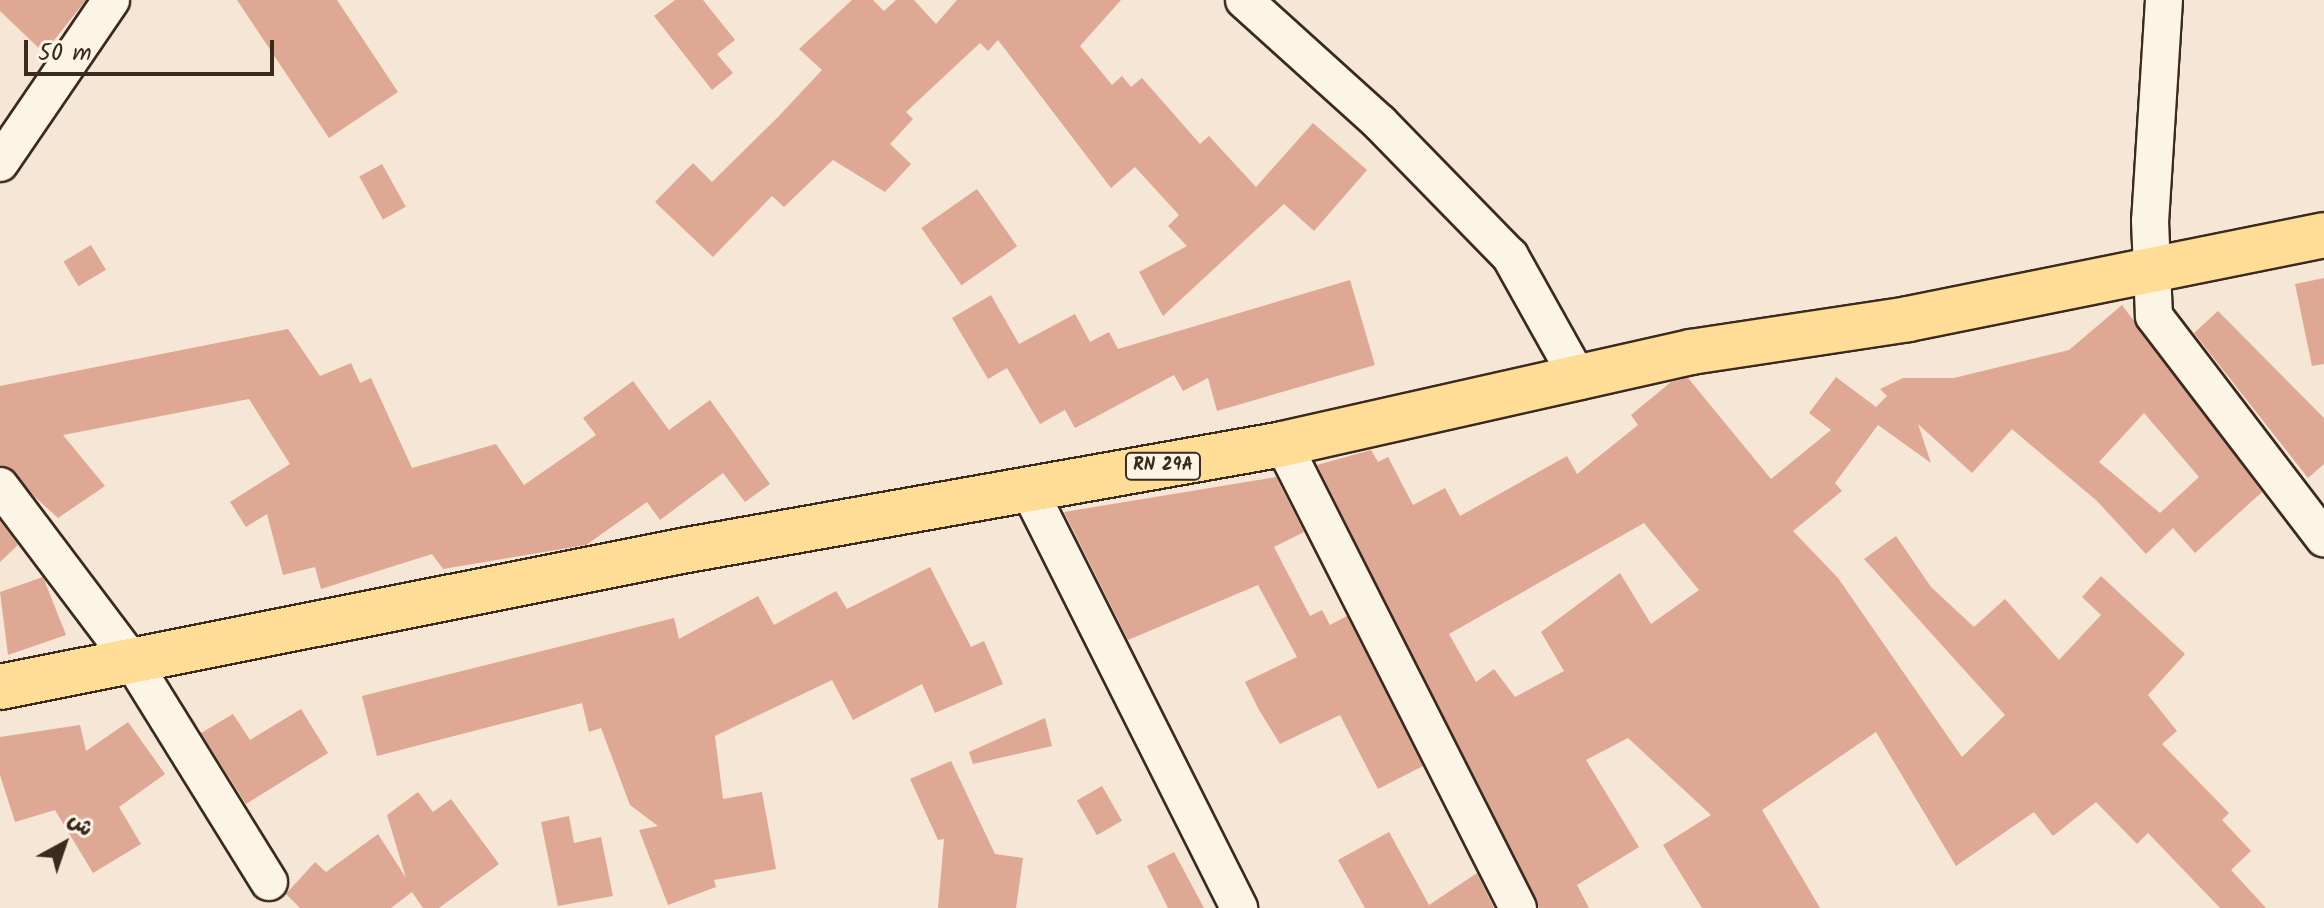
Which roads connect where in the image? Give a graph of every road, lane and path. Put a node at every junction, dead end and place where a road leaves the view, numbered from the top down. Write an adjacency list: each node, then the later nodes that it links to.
1 (111, 0): 4 (street)
2 (1244, 0): 7 (street)
3 (2164, 0): 6 (street)
4 (0, 163)
5 (2324, 235): 6 (main road, RN 29A)
6 (2151, 270): 7 (main road, RN 29A); 11 (street)
7 (1580, 381): 8 (main road, RN 29A)
8 (1283, 444): 10 (main road, RN 29A); 16 (street)
9 (0, 486): 12 (street)
10 (1029, 490): 12 (main road, RN 29A); 15 (street)
11 (2324, 538)
12 (132, 661): 13 (main road, RN 29A); 14 (street)
13 (5, 690)
14 (269, 882)
15 (1239, 908)
16 (1518, 908)

